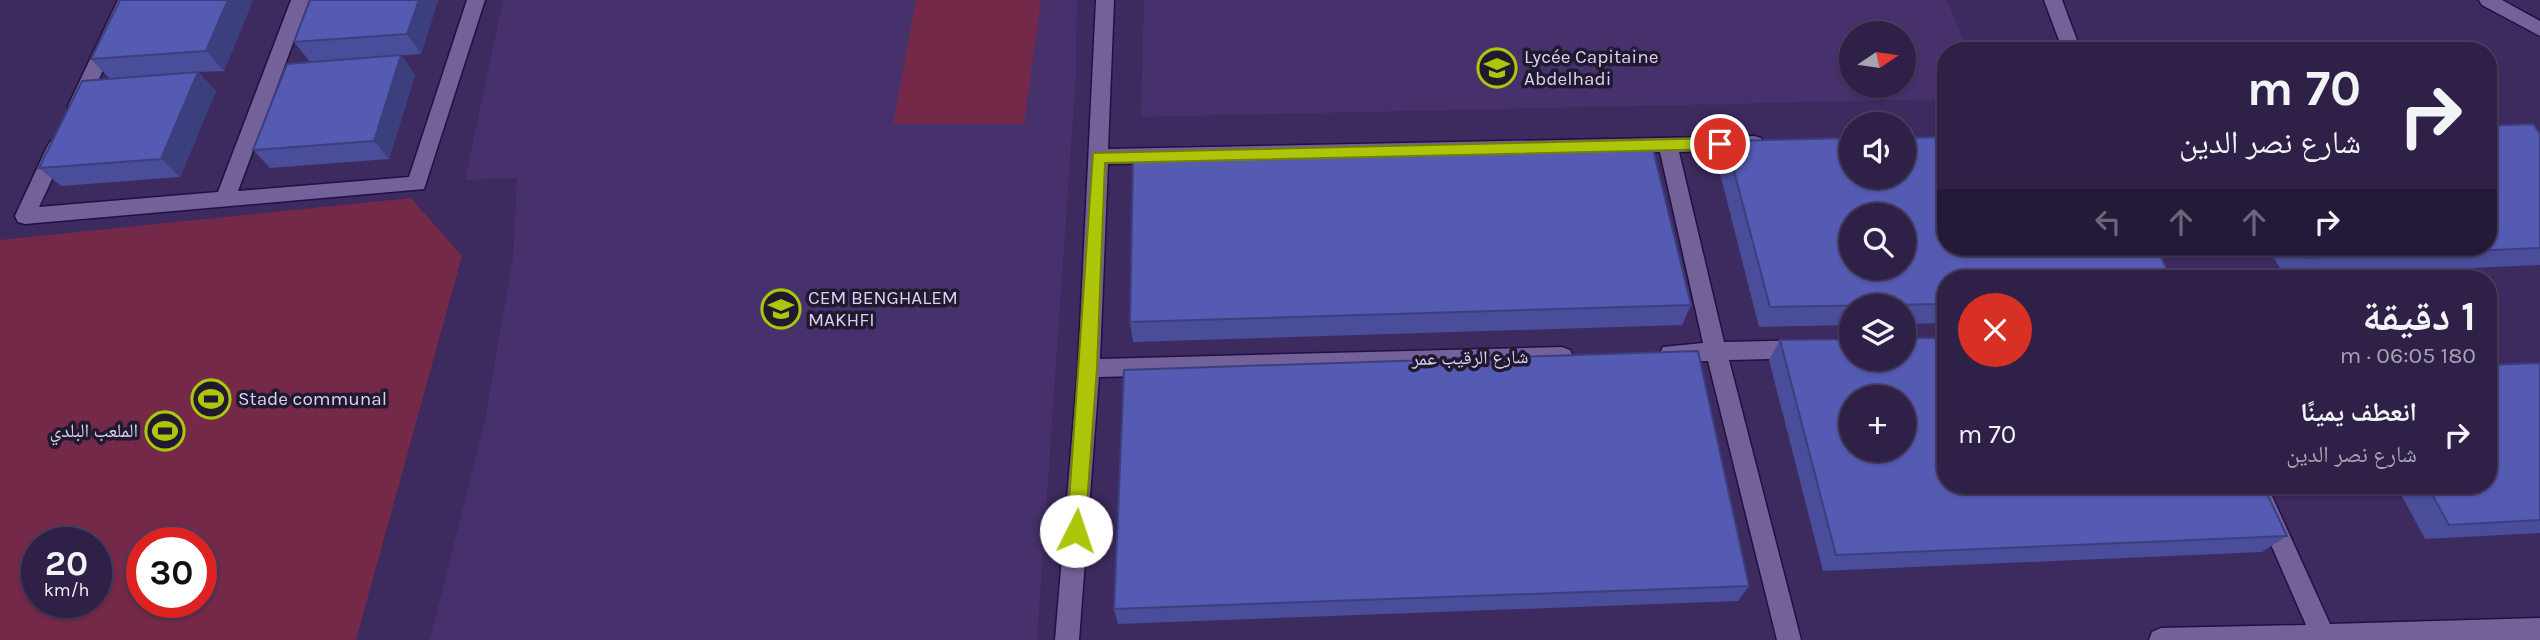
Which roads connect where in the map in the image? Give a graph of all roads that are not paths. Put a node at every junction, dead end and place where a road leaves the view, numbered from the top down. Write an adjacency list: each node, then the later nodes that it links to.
1 (127, 0): 12 (street)
2 (300, 0): 12 (street)
3 (476, 0): 12 (street)
4 (1105, 0): 11 (street)
5 (2053, 0): 8 (street)
6 (2488, 0): 7 (street)
7 (2540, 29)
8 (2069, 42)
9 (1773, 142): 10 (street)
10 (1668, 145): 11 (street); 14 (street)
11 (1098, 157): 17 (street)
12 (225, 200)
13 (1839, 348): 14 (street)
14 (1716, 352): 15 (street); 22 (street)
15 (1646, 354)
16 (1577, 355): 17 (street, شارع الرقيب عمر)
17 (1088, 368): 21 (street)
18 (2260, 494): 20 (street)
19 (2540, 630): 20 (street)
20 (2324, 637): 23 (street)
21 (1067, 640)
22 (1789, 640)
23 (2161, 640)

